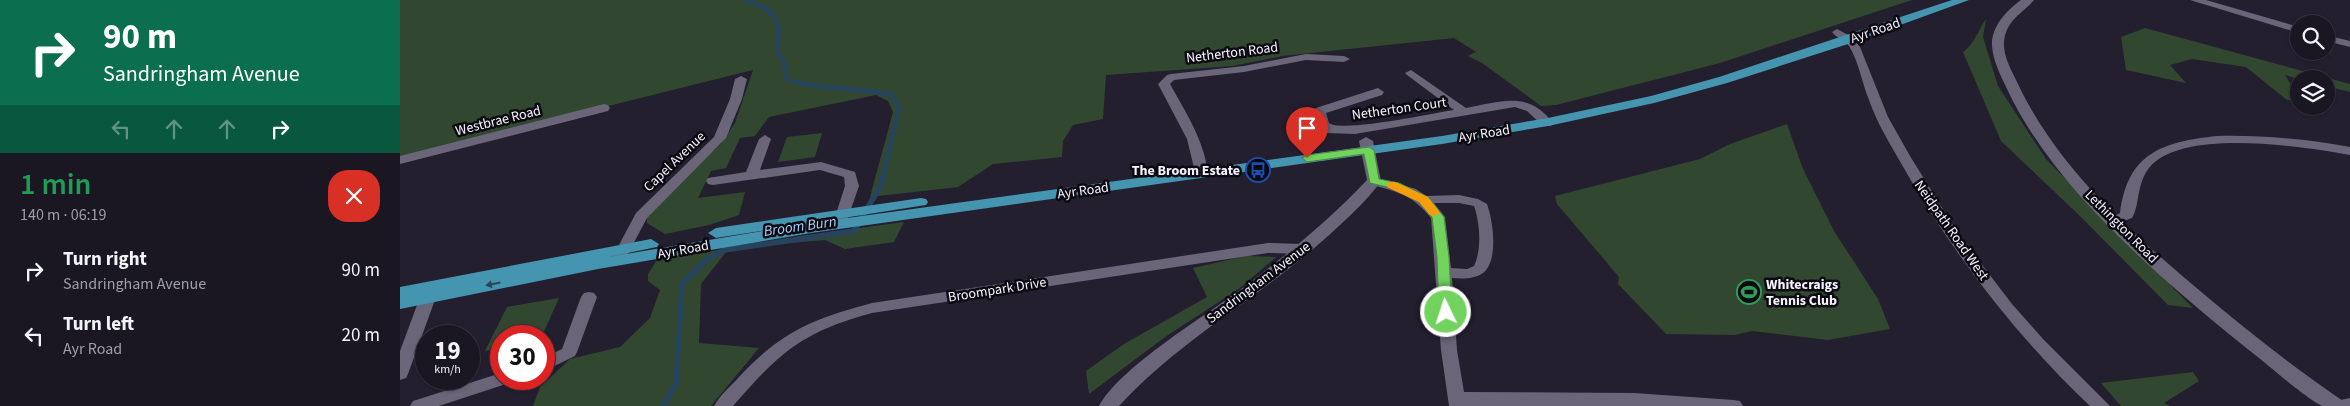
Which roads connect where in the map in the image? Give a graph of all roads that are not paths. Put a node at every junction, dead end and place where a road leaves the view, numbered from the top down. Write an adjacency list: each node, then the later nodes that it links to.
1 (1935, 0): 5 (main road, Ayr Road)
2 (1963, 0): 5 (main road, Ayr Road)
3 (2028, 0): 27 (street, Lethington Road)
4 (2195, 0): 6 (street)
5 (1900, 16): 7 (main road, Ayr Road)
6 (2290, 27)
7 (1843, 36): 16 (main road, Ayr Road); 44 (street, Neidpath Road West)
8 (2335, 40): 9 (street)
9 (2350, 44)
10 (1344, 59): 21 (street, Netherton Road)
11 (1411, 72): 15 (street, Netherton Court)
12 (741, 79): 29 (street, Capel Avenue)
13 (1378, 92): 15 (street, Netherton Court)
14 (604, 108): 20 (street, Westbrae Road)
15 (1466, 113): 16 (street, Netherton Court)
16 (1542, 119): 18 (main road, Ayr Road)
17 (765, 139): 22 (street)
18 (1368, 145): 21 (main road, Ayr Road); 24 (street)
19 (2350, 151): 27 (street)
20 (400, 160)
21 (1201, 168): 26 (main road, Ayr Road)
22 (750, 175): 23 (street); 26 (street)
23 (713, 181)
24 (1374, 181): 25 (street); 28 (street, Sandringham Avenue)
25 (1424, 200): 30 (street); 30 (street)
26 (841, 218): 29 (main road, Ayr Road)
27 (2115, 220): 45 (street, Lethington Road)
28 (1303, 249): 41 (street, Broompark Drive); 42 (street, Sandringham Avenue)
29 (620, 254): 31 (main road, Ayr Road)
30 (1444, 273): 38 (street)
31 (432, 291): 32 (main road, Ayr Road); 34 (main road, Ayr Road); 36 (street)
32 (400, 292)
33 (589, 297): 35 (street)
34 (400, 303)
35 (555, 359)
36 (400, 374)
37 (490, 383): 40 (street)
38 (1458, 402): 43 (street)
39 (2350, 404): 46 (street)
40 (419, 406)
41 (723, 406)
42 (1108, 406)
43 (1734, 406)
44 (2101, 406)
45 (2336, 406)
46 (2342, 406)

